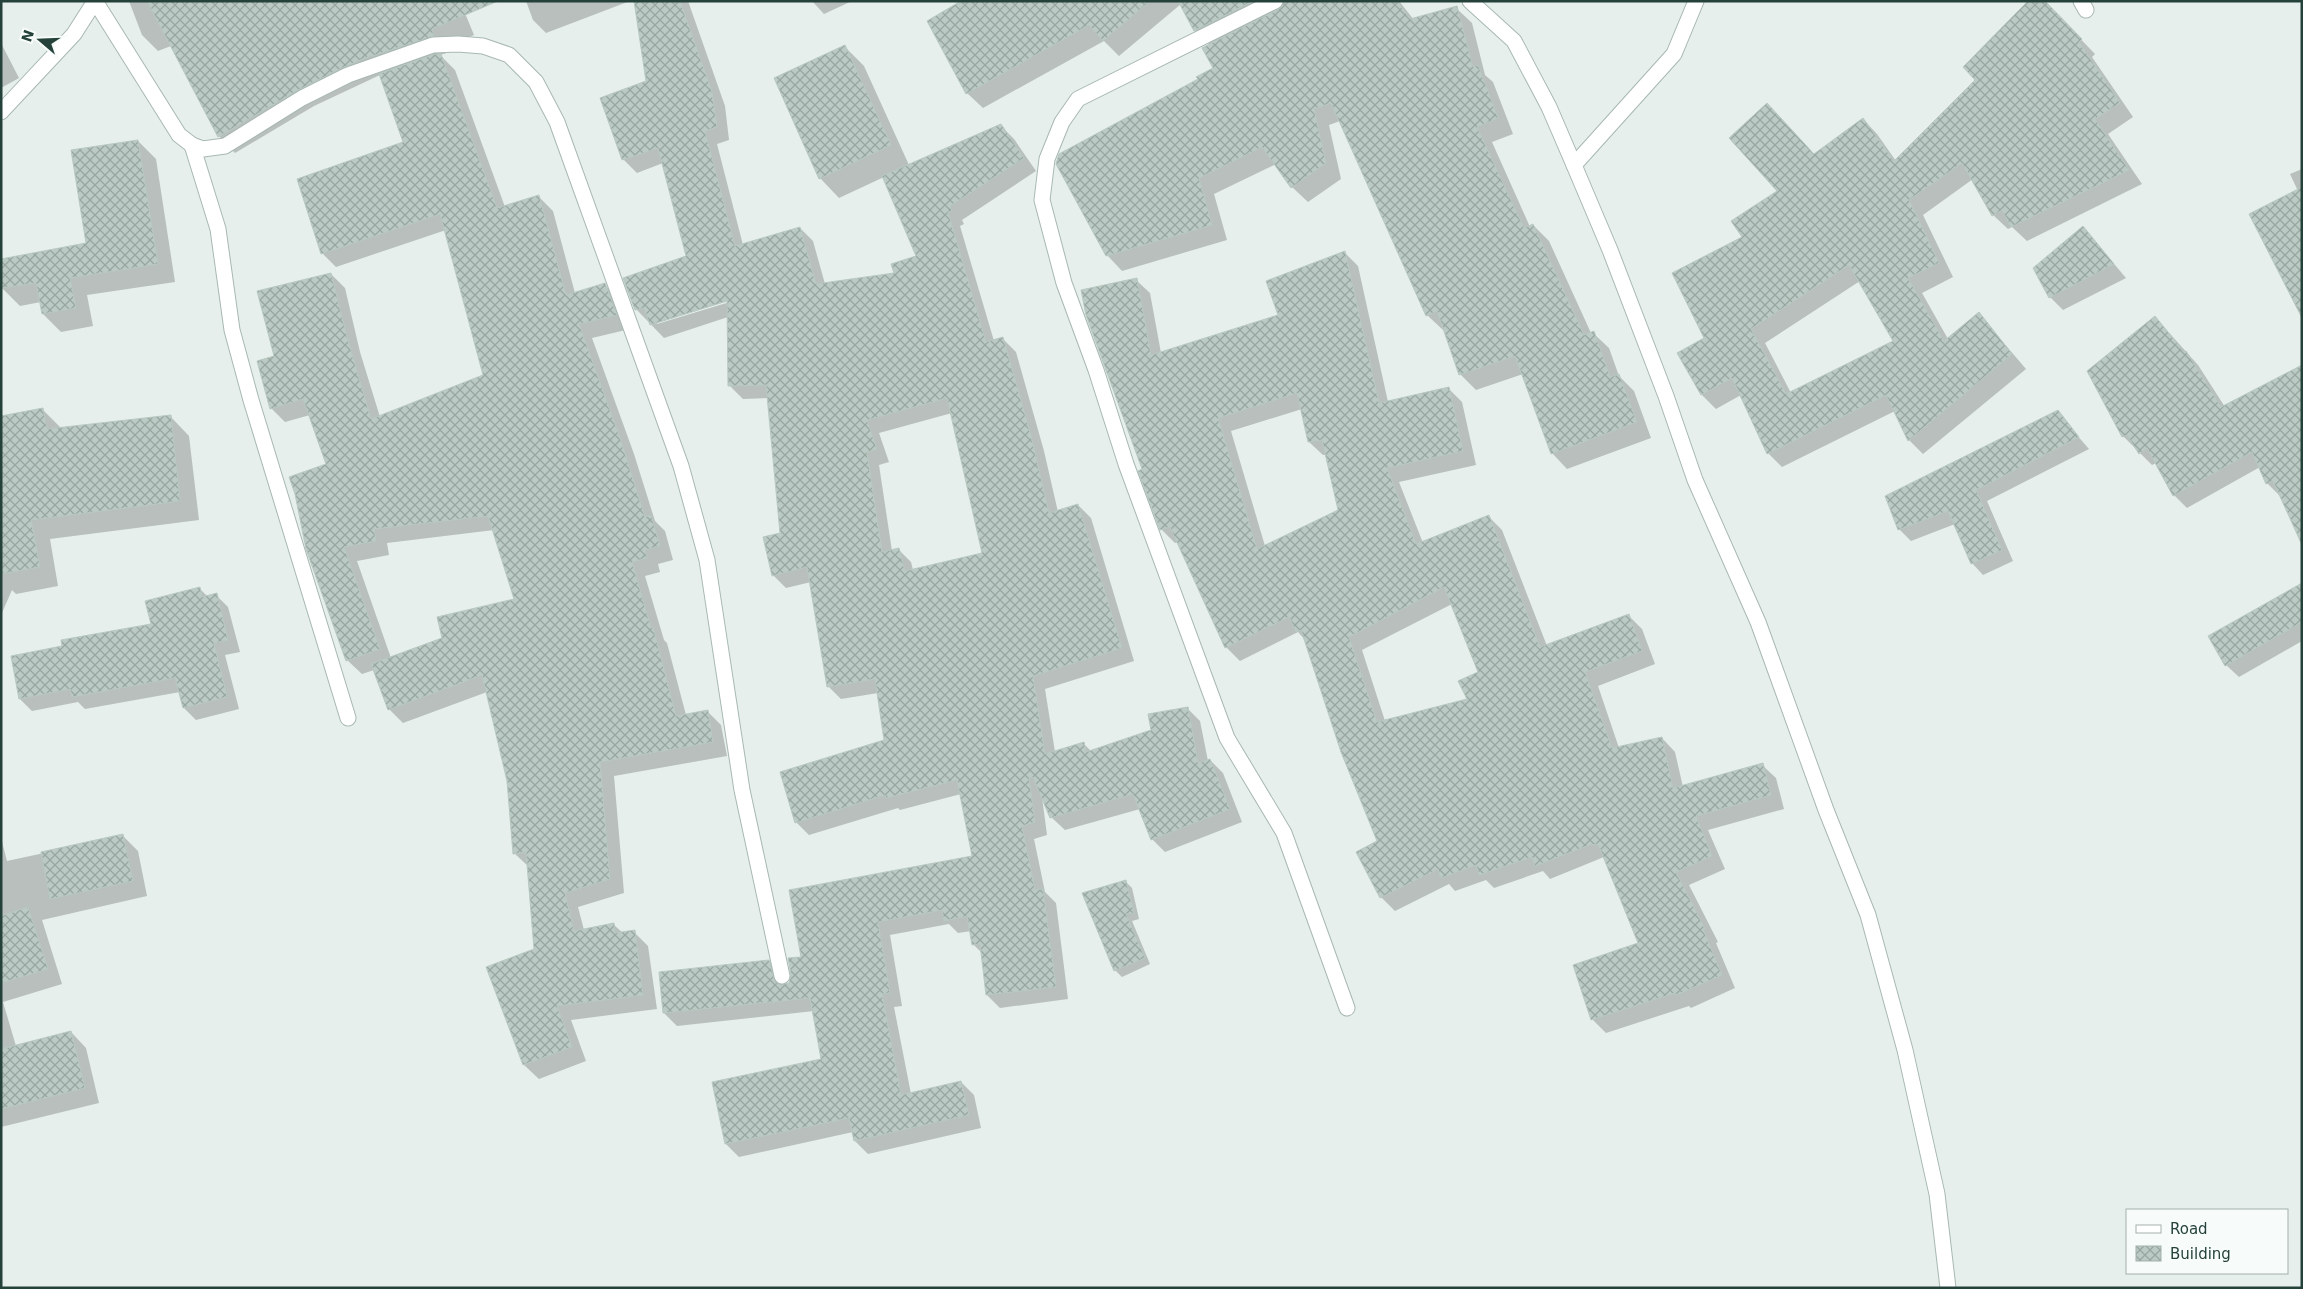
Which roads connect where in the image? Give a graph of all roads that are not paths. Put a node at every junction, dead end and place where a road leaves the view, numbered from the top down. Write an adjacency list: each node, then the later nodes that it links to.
1 (95, 1): 5 (street); 6 (street)
2 (1275, 1): 10 (street)
3 (1470, 1): 7 (street)
4 (1696, 1): 7 (street)
5 (1, 112)
6 (192, 146): 8 (street); 9 (street)
7 (1574, 165): 11 (street)
8 (348, 718)
9 (782, 976)
10 (1347, 1008)
11 (1948, 1288)

